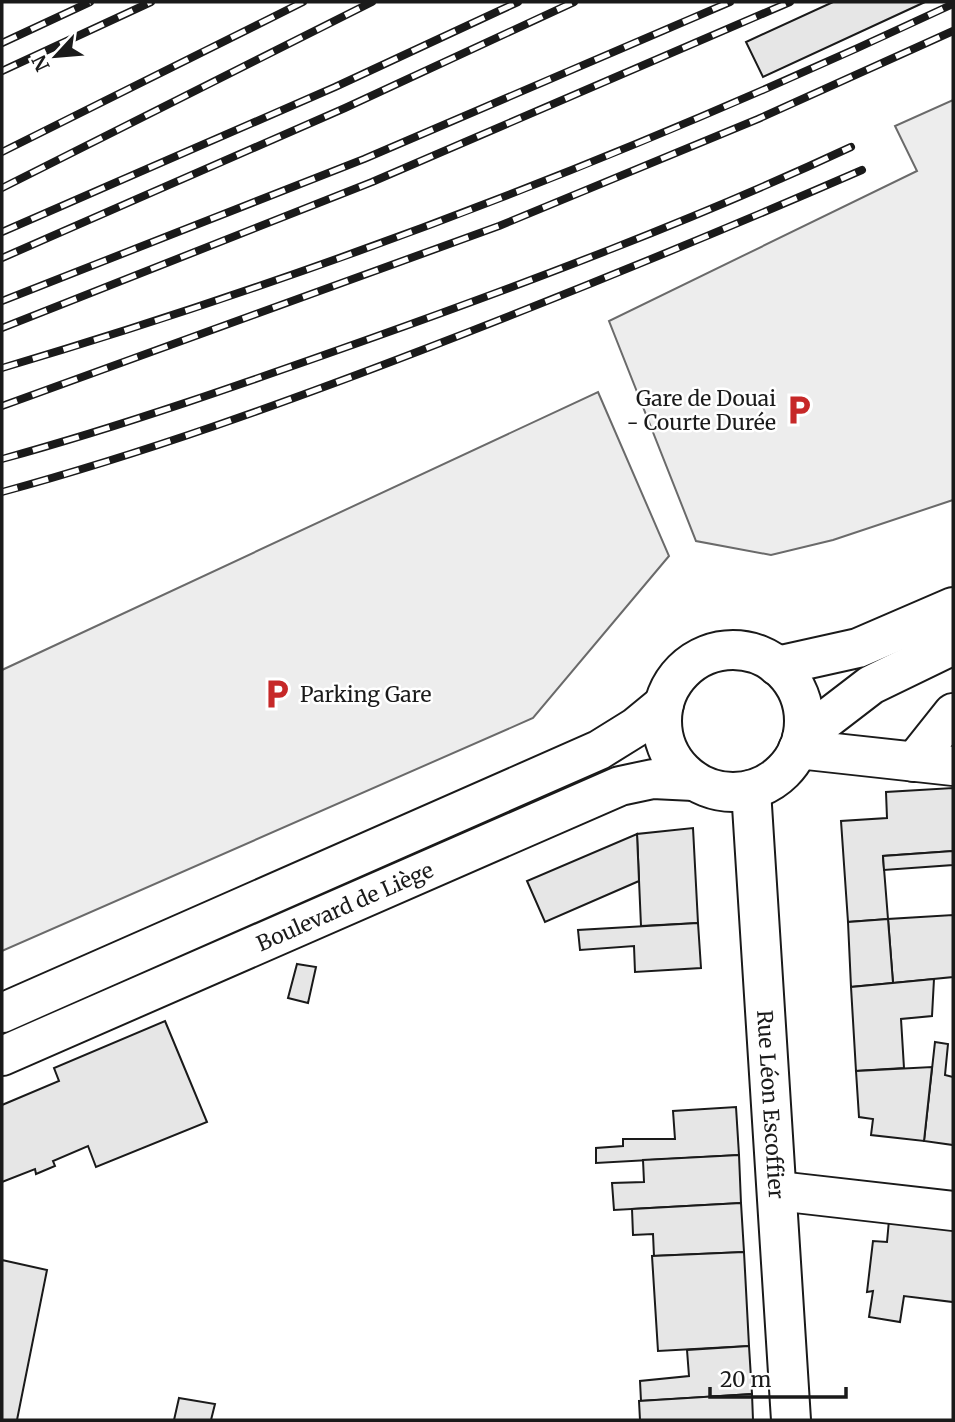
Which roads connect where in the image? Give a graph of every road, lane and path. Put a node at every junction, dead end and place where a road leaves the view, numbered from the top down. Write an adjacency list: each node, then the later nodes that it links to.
1 (953, 607): 3 (main road)
2 (953, 645): 6 (main road)
3 (776, 666): 4 (main road); 6 (main road)
4 (664, 704): 9 (main road); 11 (main road, Boulevard de Liège)
5 (953, 713): 7 (main road)
6 (800, 743): 7 (main road); 10 (main road)
7 (914, 762): 8 (main road)
8 (953, 766)
9 (694, 781): 10 (main road); 12 (main road, Boulevard de Liège)
10 (751, 790): 13 (main road, Rue Léon Escoffier)
11 (2, 1013)
12 (2, 1056)
13 (778, 1191): 14 (main road); 15 (main road, Rue Léon Escoffier)
14 (953, 1211)
15 (791, 1420)

